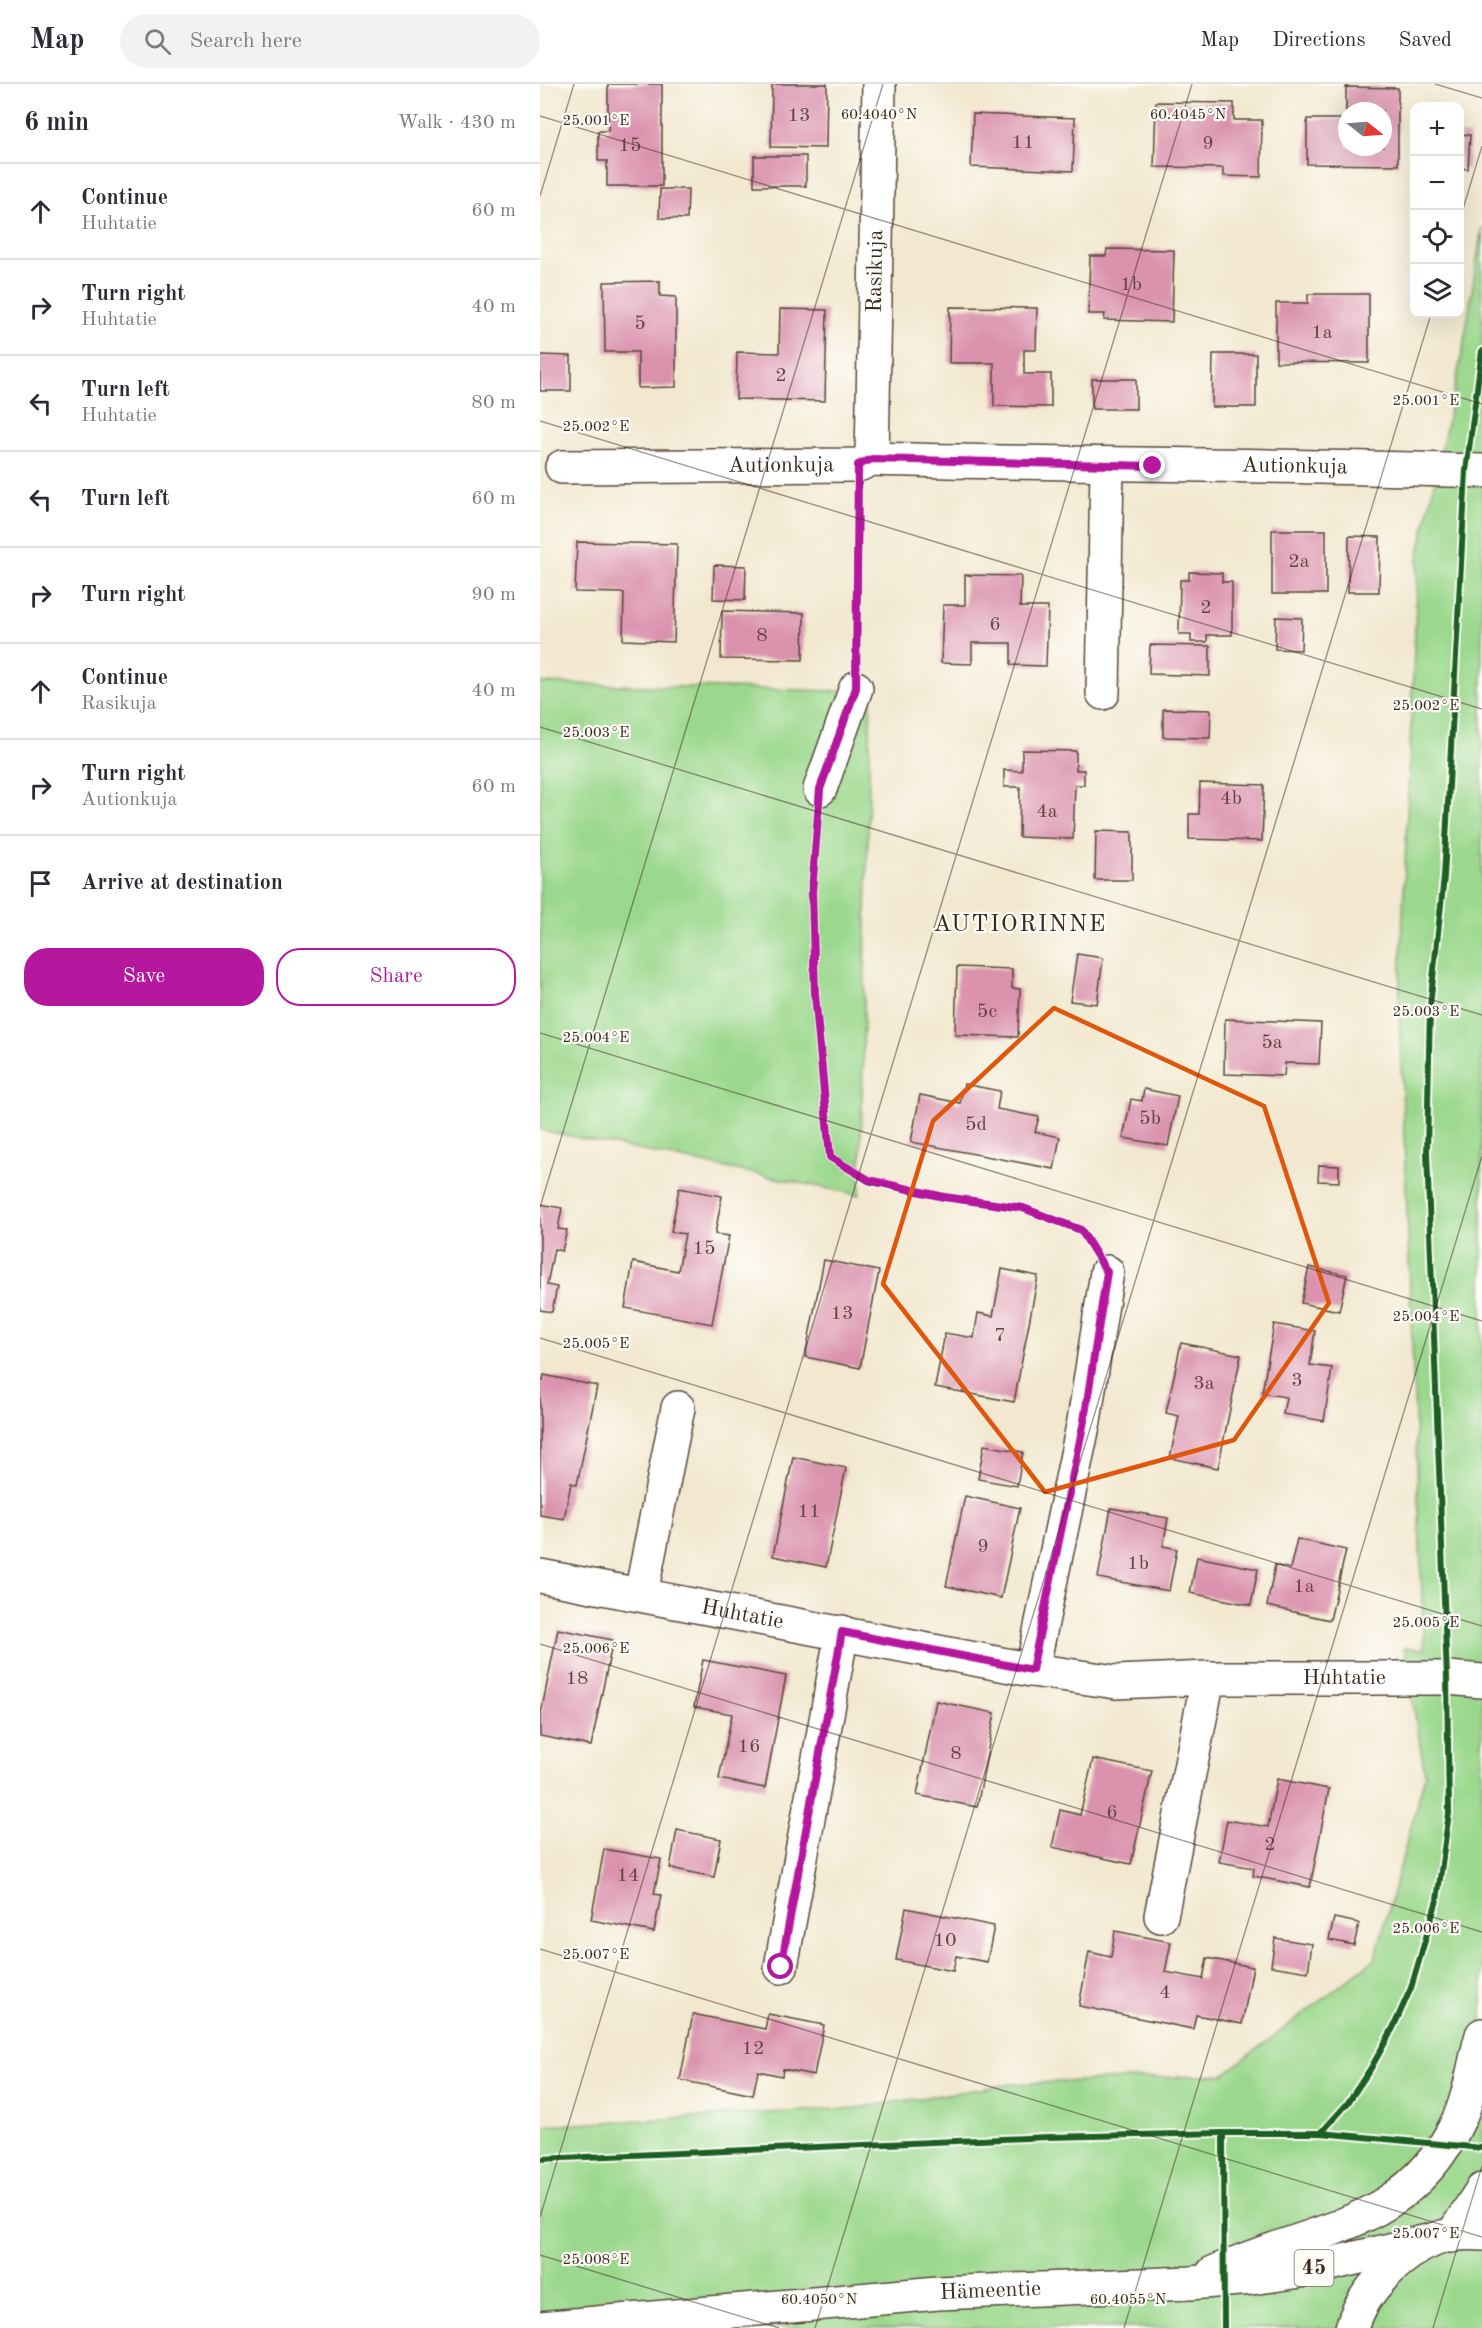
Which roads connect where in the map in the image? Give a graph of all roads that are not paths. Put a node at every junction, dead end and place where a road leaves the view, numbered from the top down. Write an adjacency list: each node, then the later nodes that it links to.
1 (879, 84): 2 (street, Rasikuja)
2 (872, 459): 3 (street, Autionkuja); 4 (street, Autionkuja)
3 (1107, 465): 5 (street, Autionkuja); 7 (street)
4 (562, 467)
5 (1482, 471)
6 (856, 688): 8 (street)
7 (1103, 693)
8 (820, 789)
9 (1107, 1272): 14 (street)
10 (678, 1408): 12 (street)
11 (540, 1576): 12 (street, Huhtatie)
12 (641, 1594): 13 (street, Huhtatie)
13 (842, 1632): 14 (street, Huhtatie); 18 (street)
14 (1032, 1670): 15 (street, Huhtatie)
15 (1208, 1678): 16 (street, Huhtatie); 17 (street)
16 (1482, 1681)
17 (1161, 1916)
18 (781, 1967)
19 (1482, 2035): 22 (street)
20 (1482, 2190): 21 (street)
21 (1457, 2236): 22 (street, Hämeentie / 45); 24 (street)
22 (1190, 2283): 23 (street, Hämeentie / 45)
23 (540, 2328)
24 (1352, 2328)

